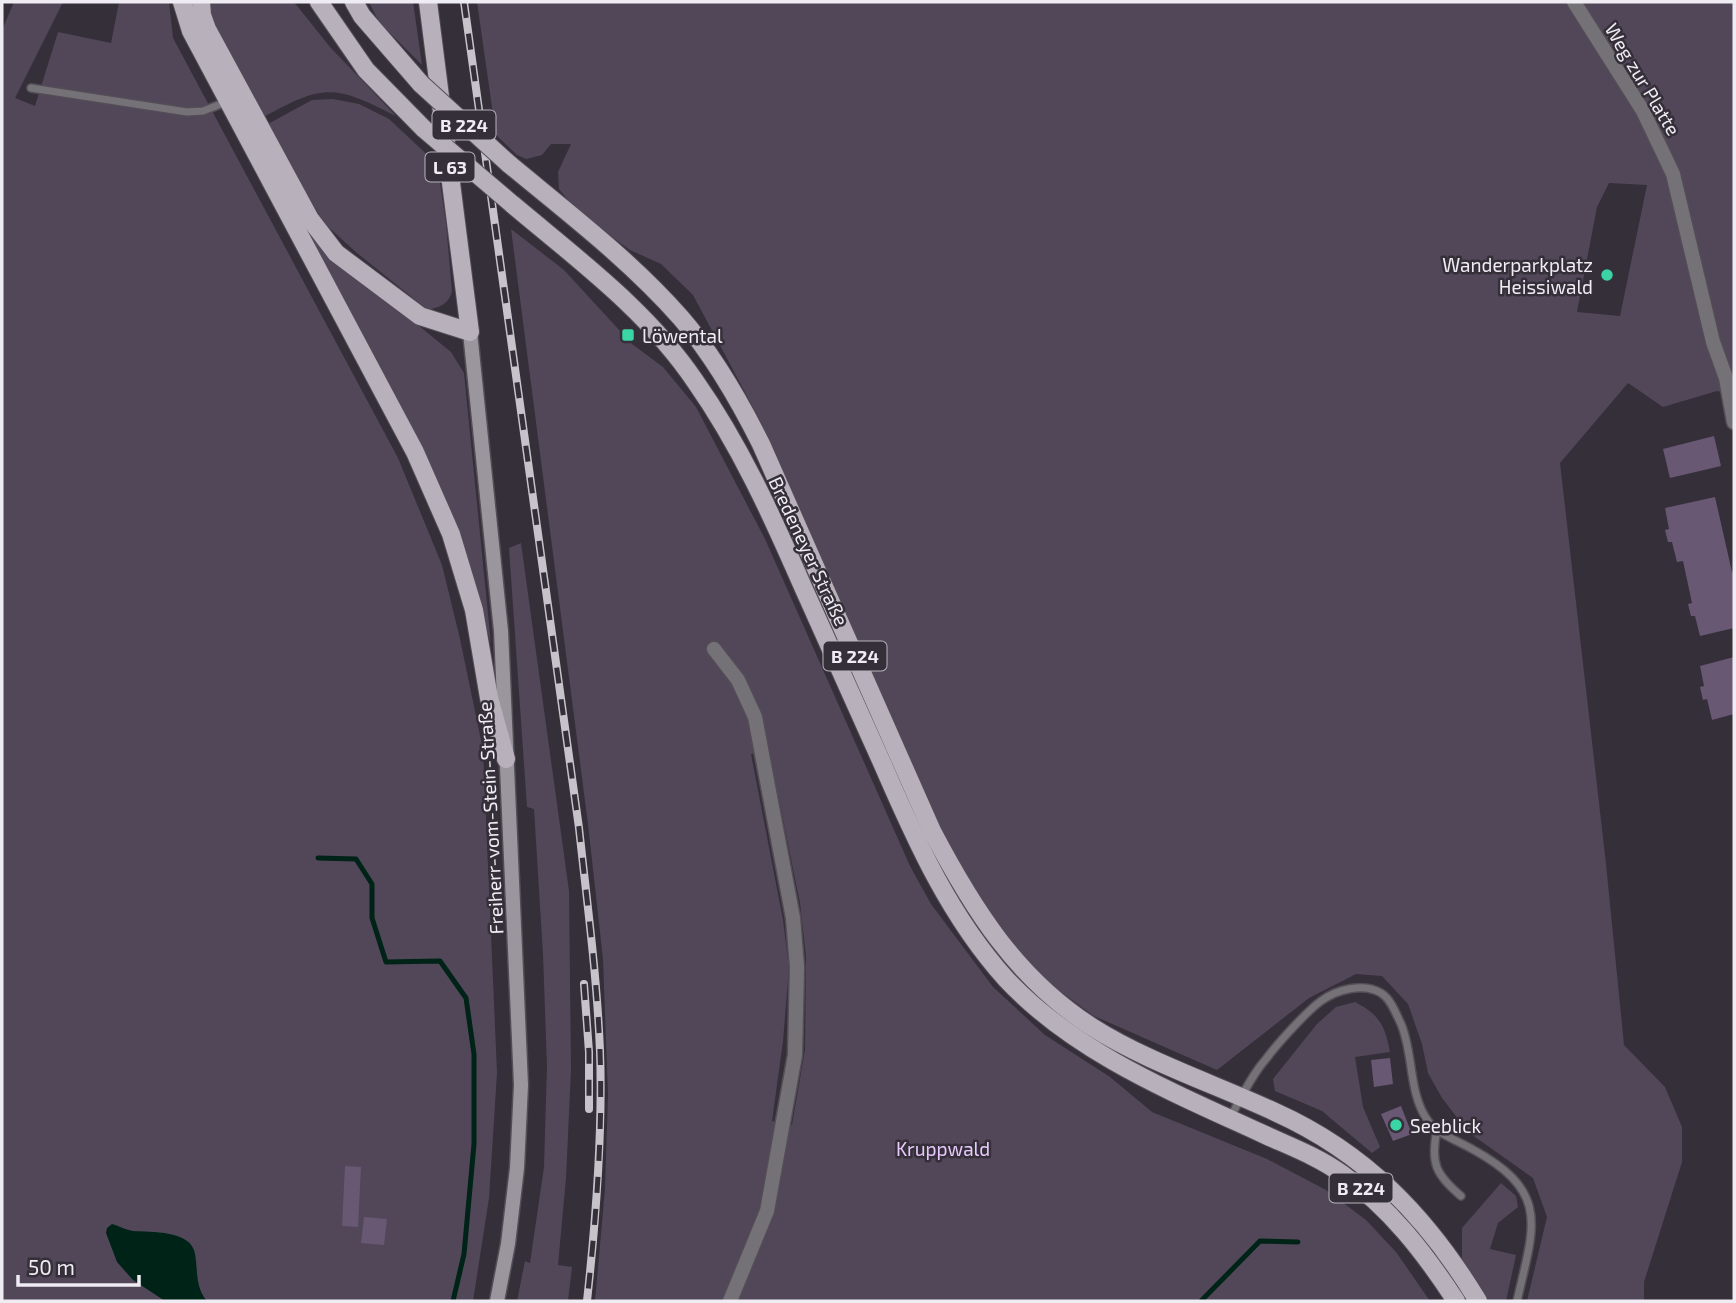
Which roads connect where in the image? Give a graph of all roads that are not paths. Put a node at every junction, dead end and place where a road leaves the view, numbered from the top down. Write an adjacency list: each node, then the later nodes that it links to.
1 (182, 2): 8 (main road)
2 (201, 2): 8 (main road)
3 (319, 2): 14 (main road, Bredeneyer Straße / B 224, bridge)
4 (354, 2): 13 (main road, Bredeneyer Straße / B 224, bridge)
5 (428, 2): 9 (main road, L 63)
6 (1574, 2): 10 (street, Weg zur Platte)
7 (31, 88): 8 (lane)
8 (236, 98): 9 (main road); 12 (main road)
9 (470, 332): 12 (main road, Freiherr-vom-Stein-Straße / L 63)
10 (1734, 422)
11 (714, 649): 18 (street)
12 (506, 758): 17 (main road, Freiherr-vom-Stein-Straße / L 63)
13 (1241, 1097): 14 (lane); 15 (lane); 20 (main road, Bredeneyer Straße / B 224)
14 (1230, 1118): 19 (main road, Bredeneyer Straße / B 224)
15 (1437, 1130): 16 (lane); 21 (lane)
16 (1461, 1196)
17 (497, 1301)
18 (730, 1301)
19 (1456, 1301)
20 (1478, 1301)
21 (1517, 1301)

